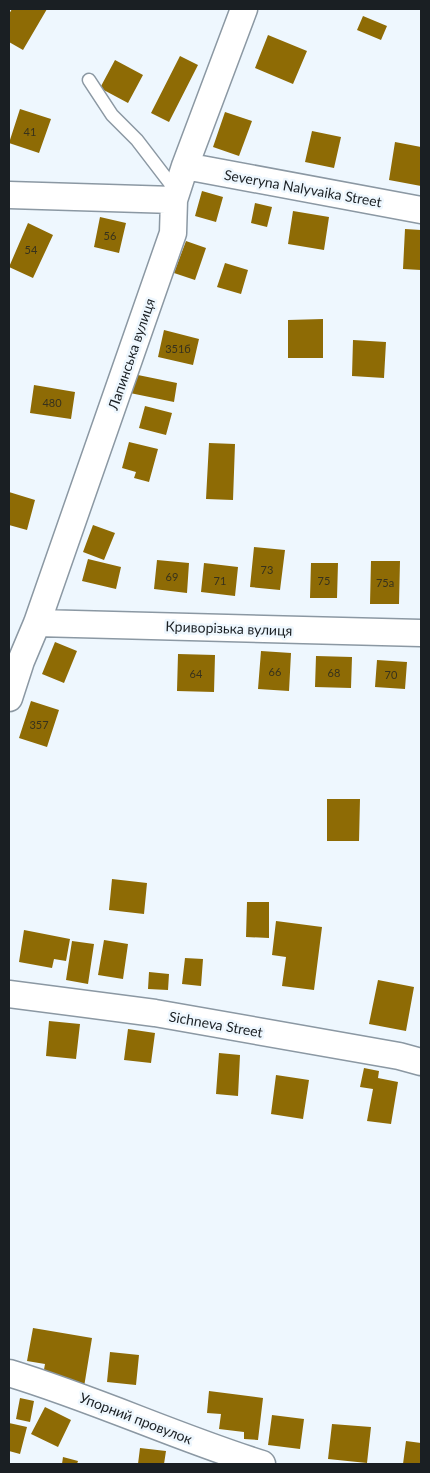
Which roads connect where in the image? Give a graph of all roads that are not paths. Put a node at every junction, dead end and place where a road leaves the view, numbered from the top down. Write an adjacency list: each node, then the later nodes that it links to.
1 (244, 9): 3 (street, Лапинська вулиця)
2 (89, 80): 5 (lane)
3 (184, 166): 5 (street, Лапинська вулиця); 6 (street, Severyna Nalyvaika Street)
4 (9, 195): 5 (street)
5 (175, 196): 7 (street, Лапинська вулиця)
6 (421, 210)
7 (37, 623): 8 (street, Криворізька вулиця); 9 (street, Лапинська вулиця)
8 (421, 633)
9 (15, 659): 10 (street, Лапинська вулиця)
10 (9, 698)
11 (9, 994): 12 (street, Sichneva Street)
12 (421, 1062)
13 (9, 1373): 14 (street, Упорний провулок)
14 (262, 1464)

